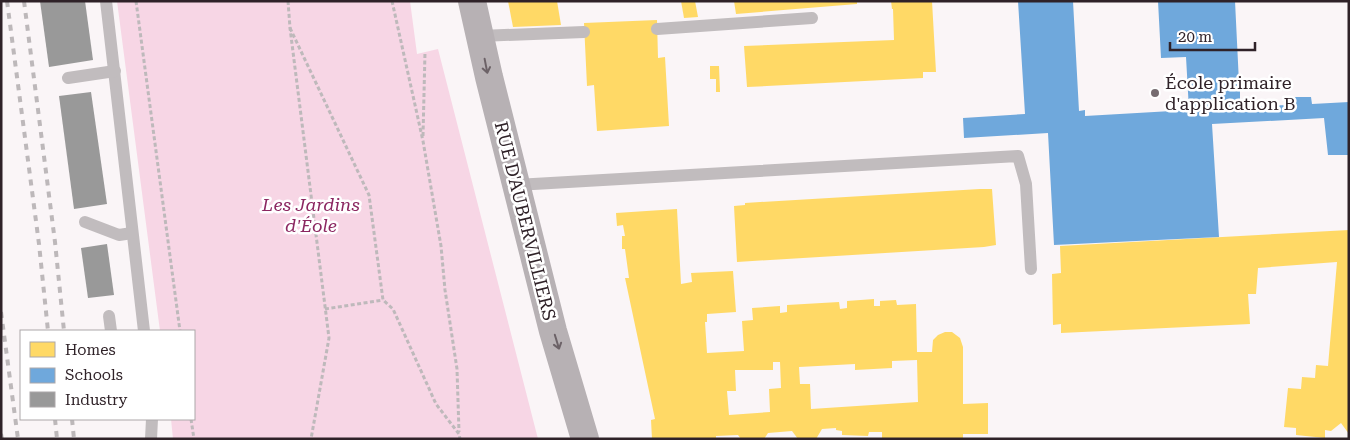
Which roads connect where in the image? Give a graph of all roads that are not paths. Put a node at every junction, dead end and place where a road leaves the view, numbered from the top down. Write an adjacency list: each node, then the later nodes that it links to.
1 (106, 1): 7 (lane)
2 (472, 1): 6 (street, RUE D'AUBERVILLIERS)
3 (812, 18): 4 (lane)
4 (657, 29)
5 (584, 32): 6 (lane)
6 (480, 36): 9 (street, RUE D'AUBERVILLIERS, one-way to 9)
7 (115, 71): 8 (lane); 11 (lane)
8 (68, 78)
9 (516, 185): 12 (lane); 18 (street, RUE D'AUBERVILLIERS, one-way to 18)
10 (85, 222): 11 (lane)
11 (132, 233): 15 (lane)
12 (1031, 269)
13 (109, 316): 14 (lane)
14 (111, 330)
15 (144, 330)
16 (152, 420): 17 (lane)
17 (150, 439)
18 (585, 439)

